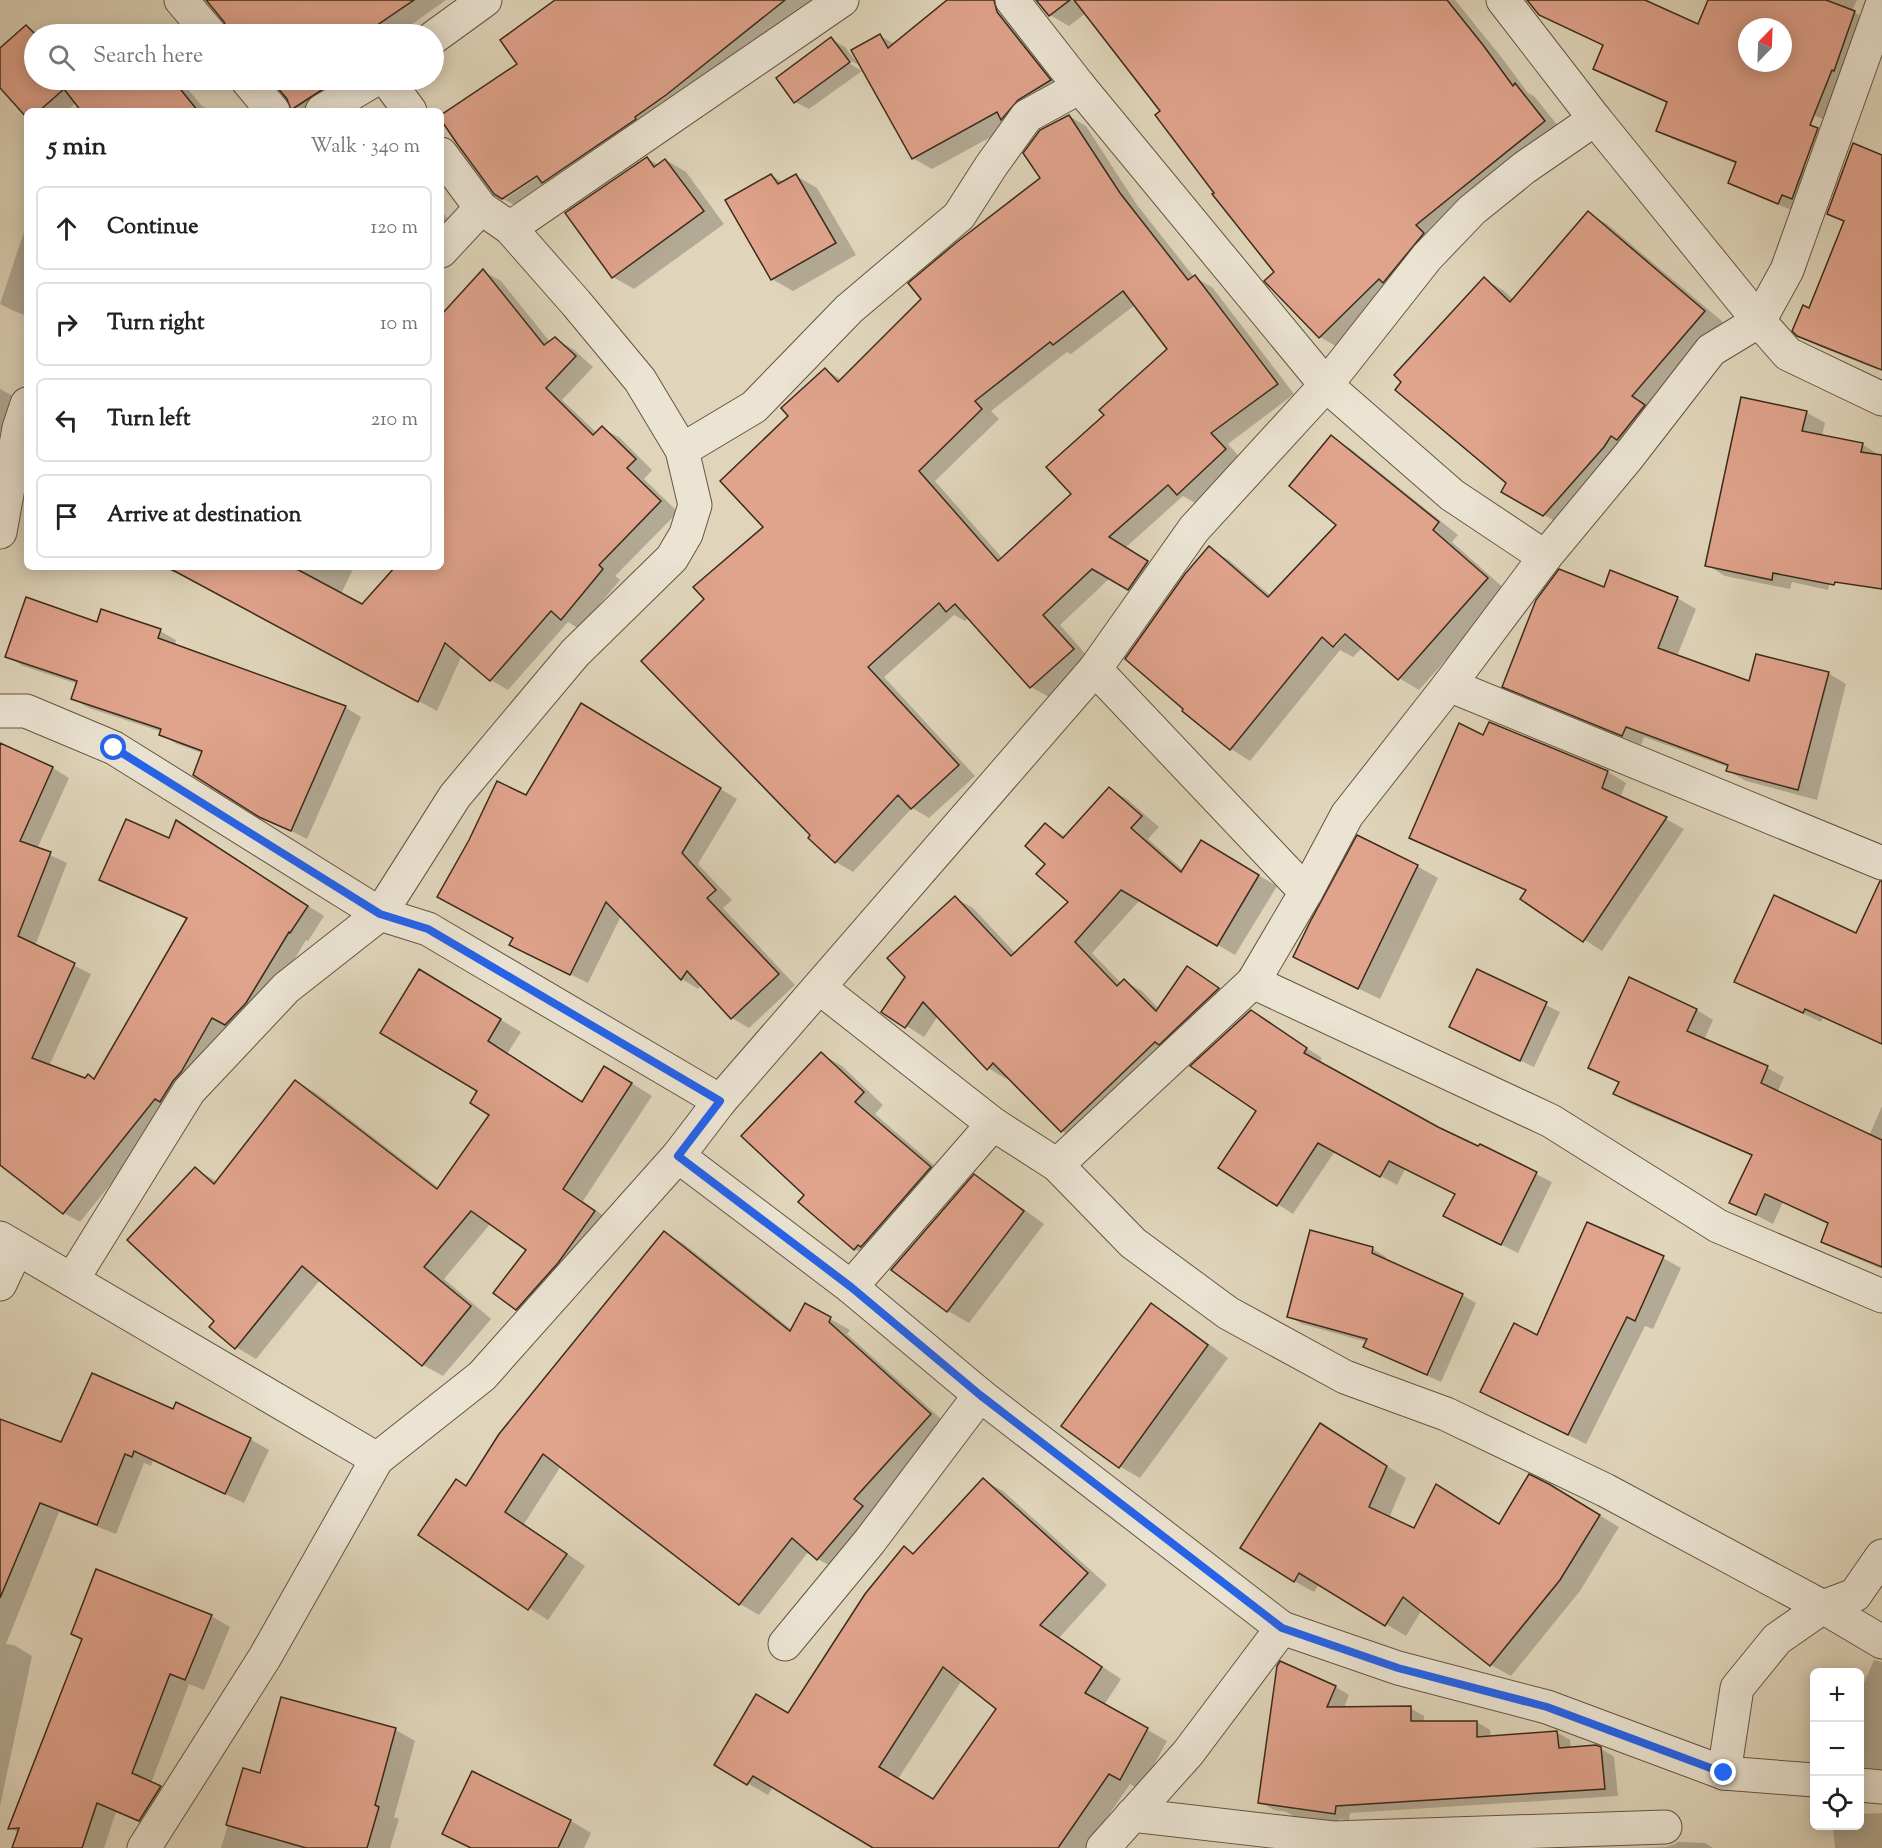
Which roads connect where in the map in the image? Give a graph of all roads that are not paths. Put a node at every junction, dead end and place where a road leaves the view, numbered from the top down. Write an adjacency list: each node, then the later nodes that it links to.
1 (181, 0): 7 (street)
2 (485, 0): 8 (street)
3 (842, 0): 19 (street)
4 (1012, 0): 9 (street)
5 (1503, 0): 16 (street)
6 (1882, 4): 21 (street)
7 (201, 24)
8 (444, 30)
9 (1080, 87): 22 (street); 25 (street)
10 (255, 90): 13 (street)
11 (357, 90): 14 (street)
12 (394, 90): 15 (street)
13 (270, 108)
14 (327, 108)
15 (408, 108)
16 (1594, 119): 21 (street); 22 (street)
17 (444, 158): 18 (street)
18 (481, 208): 19 (street); 20 (street)
19 (510, 228): 25 (street)
20 (444, 248)
21 (1759, 321): 23 (street); 27 (street)
22 (1326, 385): 27 (street); 28 (street)
23 (1882, 399)
24 (24, 413): 26 (street)
25 (682, 450): 33 (street)
26 (0, 531)
27 (1545, 557): 29 (street)
28 (1095, 669): 32 (street); 35 (street)
29 (1449, 685): 31 (street); 32 (street)
30 (0, 711): 33 (street)
31 (1882, 863)
32 (1306, 892): 34 (street)
33 (380, 914): 36 (street); 41 (street)
34 (1253, 982): 39 (street); 44 (street)
35 (820, 988): 36 (street); 37 (street)
36 (720, 1101): 38 (street)
37 (993, 1124): 39 (street); 43 (street)
38 (678, 1156): 43 (street); 46 (street)
39 (1057, 1165): 48 (street)
40 (8, 1243): 41 (street); 42 (street)
41 (72, 1280): 46 (street)
42 (0, 1284)
43 (851, 1287): 45 (street)
44 (1882, 1296)
45 (980, 1395): 49 (street); 51 (street)
46 (377, 1459): 58 (street)
47 (1882, 1556): 48 (street)
48 (1823, 1607): 50 (street); 52 (street)
49 (1282, 1628): 52 (street); 56 (street)
50 (1882, 1642)
51 (785, 1644)
52 (1724, 1773): 53 (street)
53 (1810, 1780)
54 (1864, 1786): 55 (street)
55 (1882, 1788)
56 (1132, 1815): 57 (street); 59 (street)
57 (1665, 1827)
58 (144, 1848)
59 (1103, 1848)

